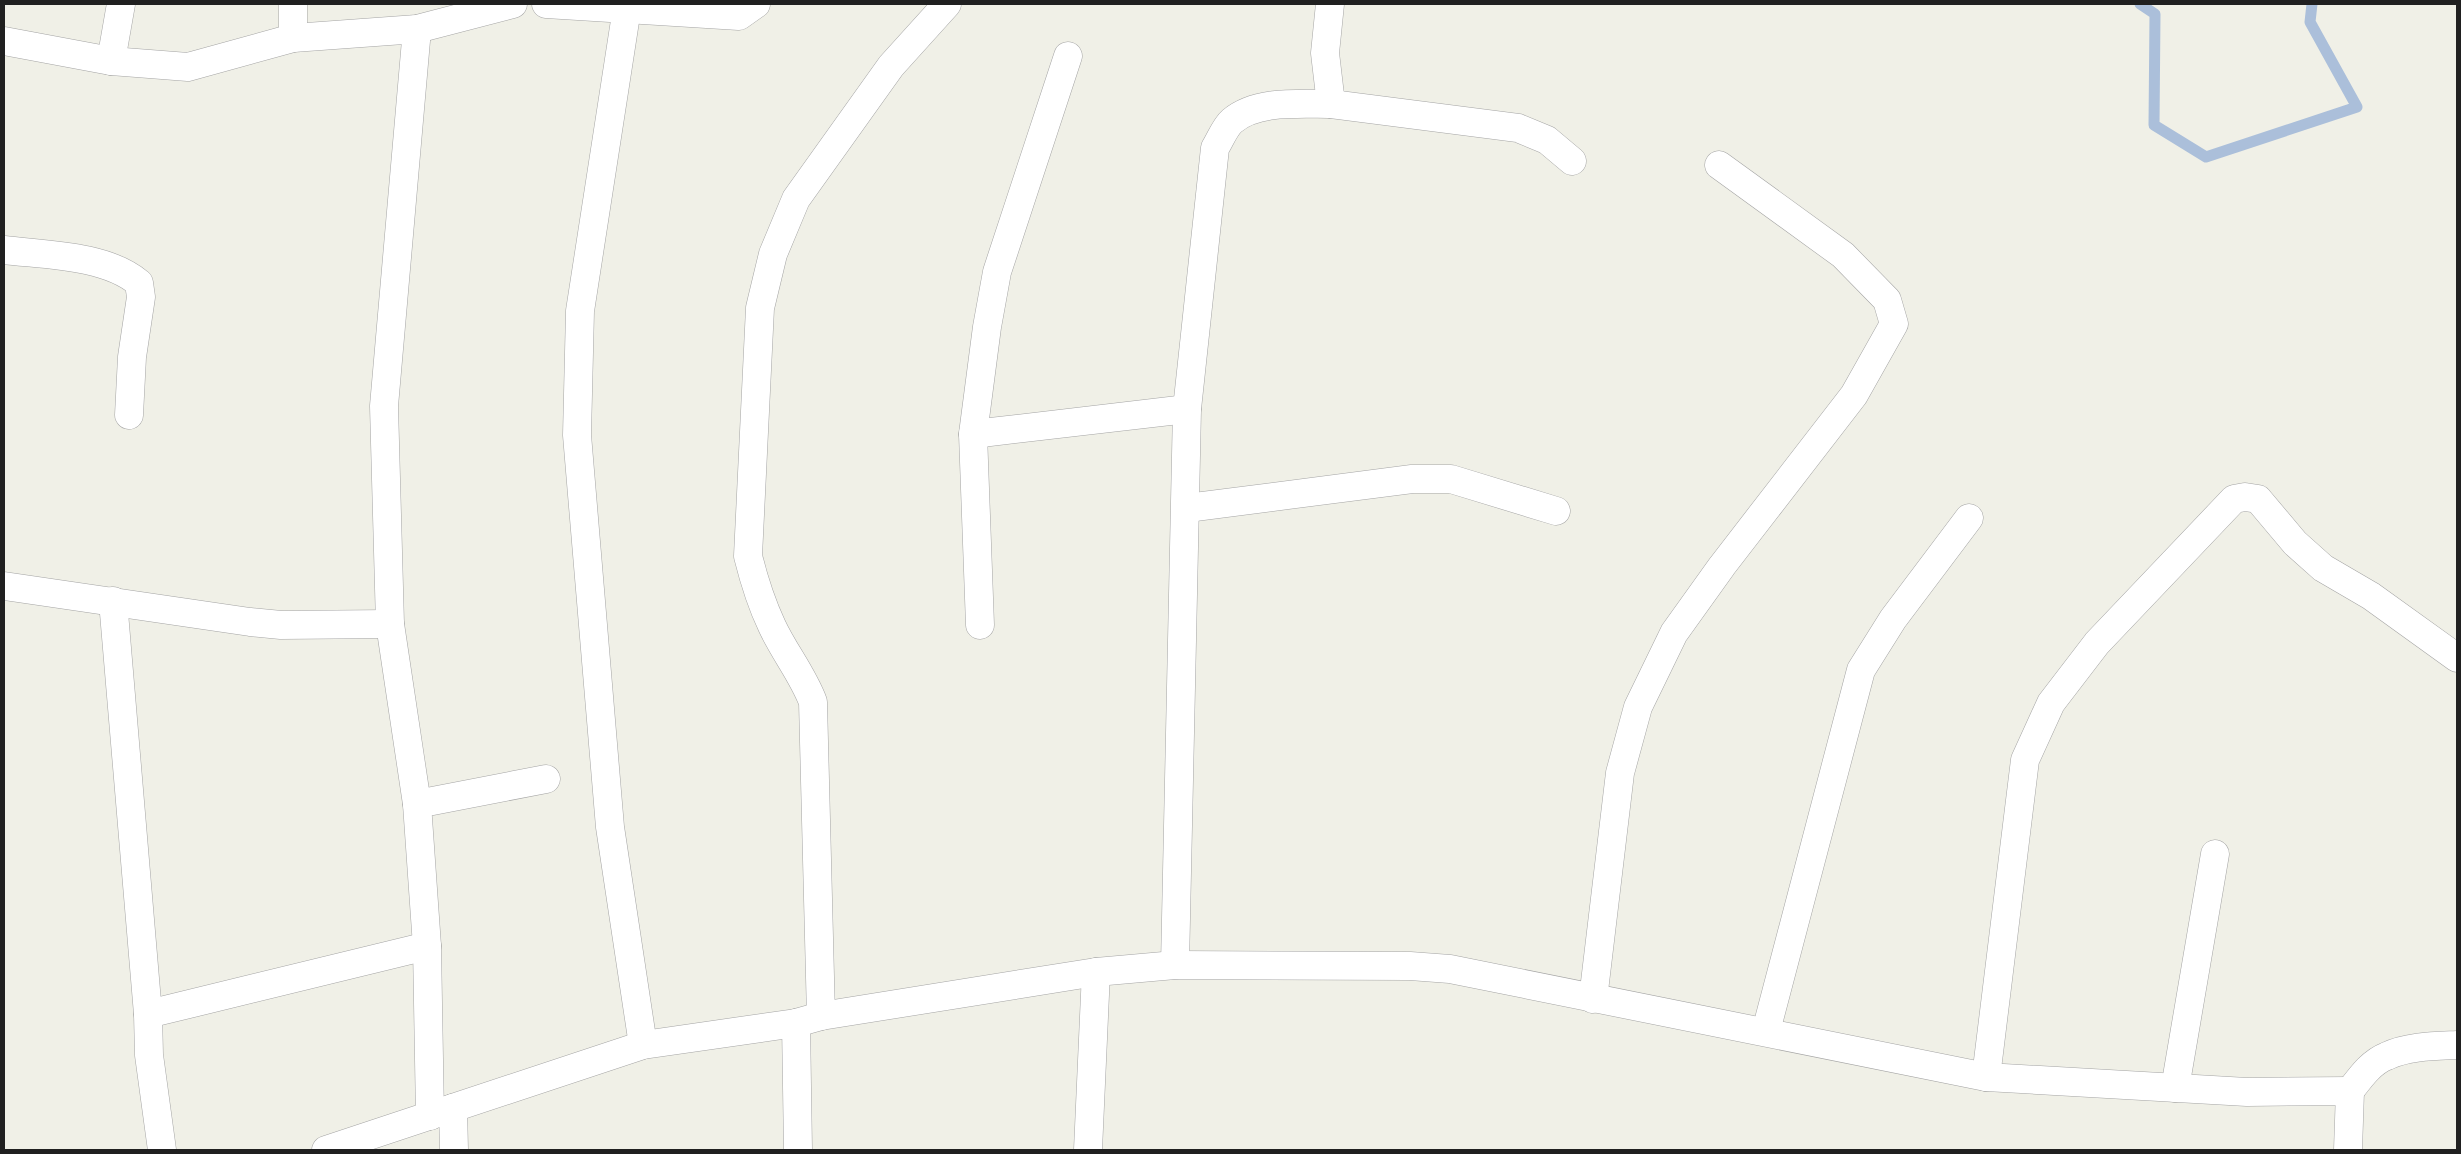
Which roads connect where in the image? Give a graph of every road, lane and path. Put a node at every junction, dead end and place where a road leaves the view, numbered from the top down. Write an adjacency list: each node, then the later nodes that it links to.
1 (121, 4): 13 (street)
2 (294, 4): 10 (street)
3 (513, 4): 9 (street)
4 (546, 4): 8 (street)
5 (756, 4): 8 (street)
6 (947, 4): 37 (street)
7 (1330, 4): 14 (street)
8 (627, 8): 39 (street)
9 (417, 29): 10 (street); 26 (street)
10 (293, 38): 13 (street)
11 (4, 41): 13 (street)
12 (1068, 56): 20 (street)
13 (112, 61)
14 (1330, 104): 15 (street); 18 (street)
15 (1572, 161)
16 (1718, 165): 35 (street)
17 (4, 250): 19 (street)
18 (1187, 409): 20 (street); 21 (street)
19 (128, 415)
20 (973, 434): 27 (street)
21 (1187, 508): 22 (street); 33 (street)
22 (1556, 511)
23 (1970, 518): 38 (street)
24 (4, 586): 25 (street)
25 (113, 601): 26 (street); 36 (street)
26 (390, 624): 30 (street)
27 (980, 625)
28 (2457, 658): 41 (street)
29 (546, 779): 30 (street)
30 (416, 804): 32 (street)
31 (2215, 854): 42 (street)
32 (428, 946): 36 (street); 44 (street)
33 (1175, 965): 34 (street); 35 (street)
34 (1096, 972): 37 (street); 49 (street)
35 (1593, 999): 38 (street)
36 (148, 1014): 45 (street)
37 (808, 1020): 39 (street); 48 (street)
38 (1766, 1031): 41 (street)
39 (644, 1045): 44 (street)
40 (2457, 1045): 43 (street)
41 (1986, 1077): 42 (street)
42 (2175, 1088): 43 (street)
43 (2350, 1091): 50 (street)
44 (441, 1112): 46 (street); 47 (street)
45 (162, 1150)
46 (326, 1150)
47 (454, 1150)
48 (798, 1150)
49 (1088, 1150)
50 (2348, 1150)

